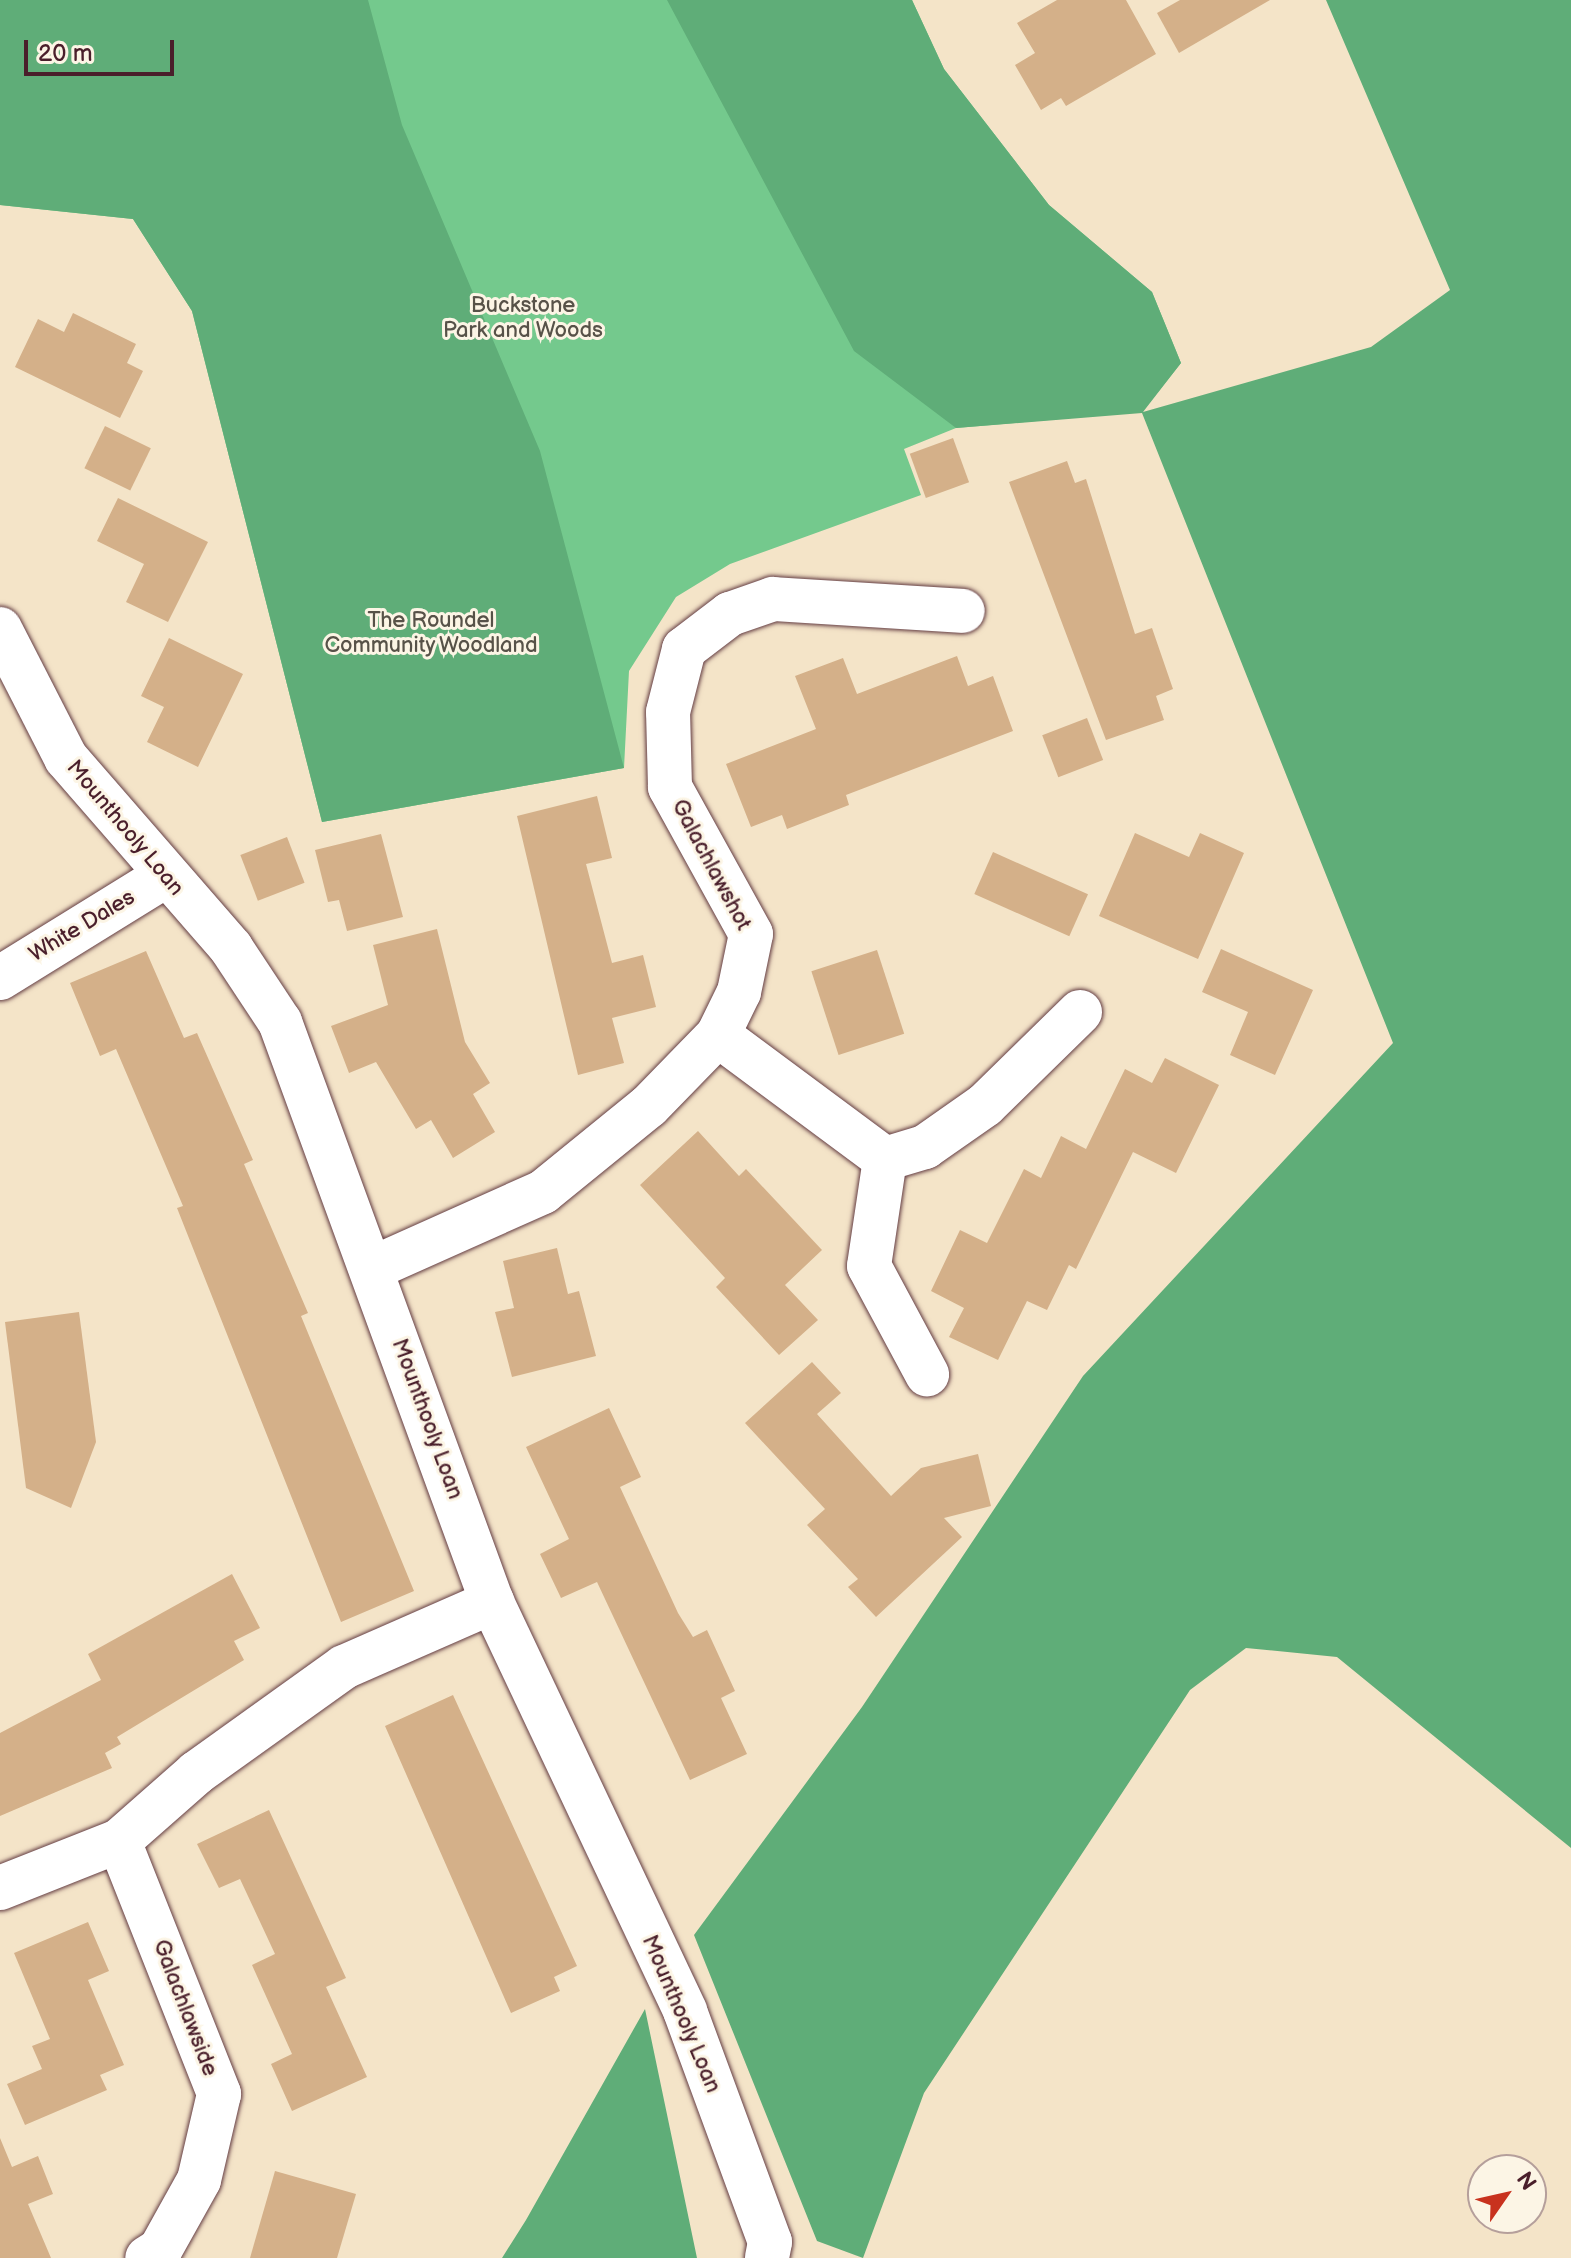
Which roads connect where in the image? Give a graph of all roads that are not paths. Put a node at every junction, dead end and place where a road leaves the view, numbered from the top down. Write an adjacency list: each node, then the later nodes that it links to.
1 (963, 611): 6 (street, Galachlawshot)
2 (0, 629): 3 (street, Mounthooly Loan)
3 (165, 876): 4 (street, White Dales); 8 (street, Mounthooly Loan)
4 (0, 978)
5 (1080, 1012): 7 (street)
6 (718, 1035): 7 (street); 8 (street, Galachlawshot)
7 (885, 1159): 9 (street)
8 (373, 1268): 10 (street, Mounthooly Loan)
9 (927, 1374)
10 (492, 1602): 11 (street); 14 (street, Mounthooly Loan)
11 (119, 1841): 12 (street); 13 (street, Galachlawside)
12 (0, 1888)
13 (147, 2258)
14 (767, 2258)

